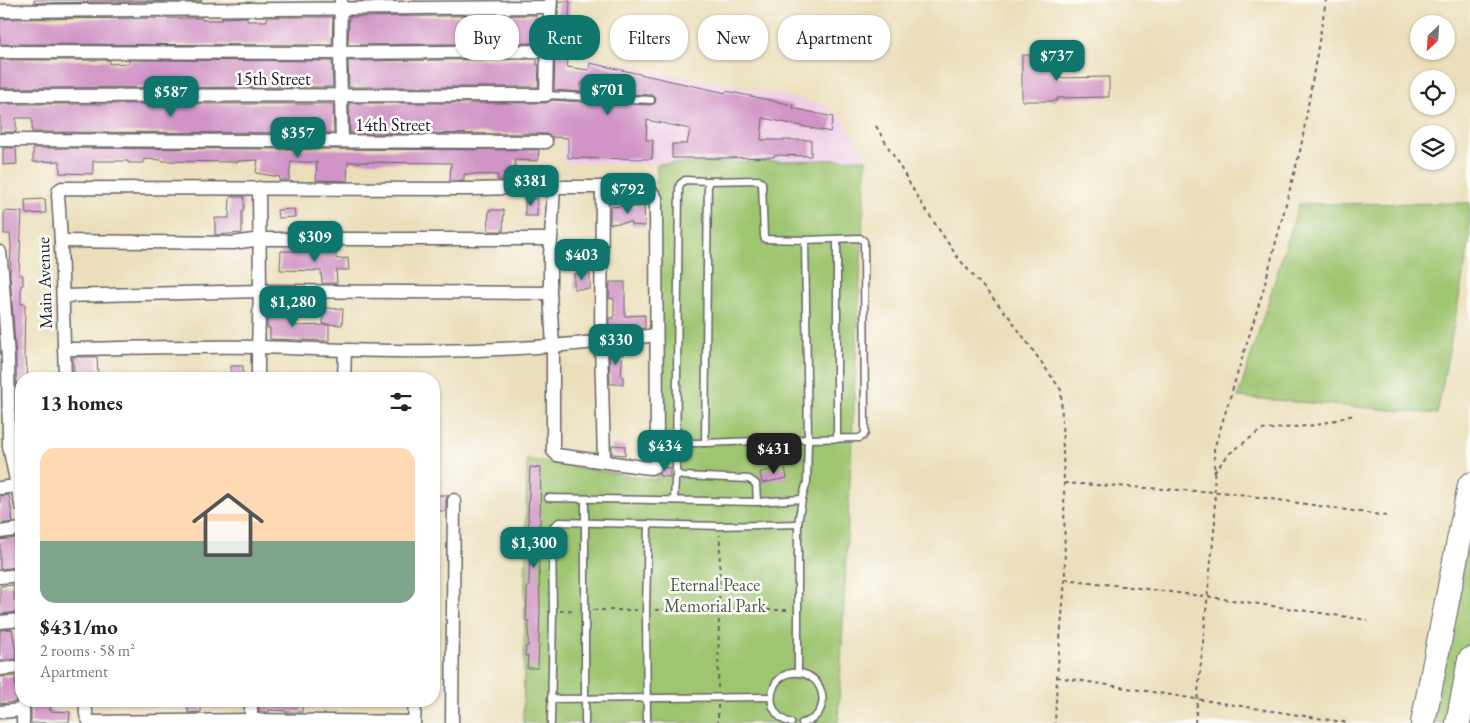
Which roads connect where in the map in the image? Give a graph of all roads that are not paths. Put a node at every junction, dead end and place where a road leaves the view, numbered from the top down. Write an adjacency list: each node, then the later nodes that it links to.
1 (341, 4): 2 (street); 3 (street); 6 (street)
2 (550, 4)
3 (0, 11)
4 (529, 51): 6 (street)
5 (0, 52): 6 (street)
6 (340, 54): 10 (street)
7 (547, 60): 8 (street)
8 (546, 95): 10 (street, 15th Street); 11 (lane)
9 (0, 96): 10 (street, 15th Street)
10 (340, 96): 13 (street)
11 (651, 100)
12 (0, 140): 13 (street, 14th Street)
13 (342, 141): 14 (street, 14th Street)
14 (546, 142)
15 (708, 180): 22 (lane); 43 (lane); 44 (lane)
16 (554, 187): 17 (street); 18 (street); 20 (street)
17 (602, 187): 30 (street); 31 (street)
18 (260, 188): 19 (street); 23 (street, Main Avenue)
19 (260, 239): 20 (street); 23 (street); 26 (street)
20 (550, 239): 27 (street)
21 (837, 239): 22 (lane); 42 (lane); 42 (lane)
22 (804, 240): 41 (lane)
23 (61, 241): 28 (street, Main Avenue)
24 (0, 252): 25 (street)
25 (1, 271): 29 (street)
26 (260, 291): 27 (street); 28 (street); 33 (street)
27 (550, 293): 32 (street)
28 (63, 296): 34 (street, Main Avenue)
29 (3, 314): 36 (street)
30 (656, 335): 31 (street); 46 (street)
31 (601, 343): 32 (street); 46 (street)
32 (553, 346): 35 (street); 46 (street)
33 (258, 347): 34 (street); 35 (street); 38 (street)
34 (64, 349): 37 (street, Main Avenue)
35 (345, 350): 39 (street)
36 (4, 359): 40 (street)
37 (65, 372)
38 (258, 372)
39 (344, 372)
40 (4, 405): 45 (street)
41 (808, 439): 42 (lane); 44 (lane); 54 (lane)
42 (838, 439)
43 (676, 442): 44 (lane); 47 (lane)
44 (706, 443)
45 (4, 446): 48 (street)
46 (604, 461)
47 (677, 474): 56 (lane); 57 (lane)
48 (15, 483)
49 (1470, 485): 91 (highway)
50 (15, 486): 51 (street)
51 (0, 488)
52 (548, 498): 53 (lane)
53 (585, 498): 56 (lane); 58 (lane)
54 (802, 499): 57 (lane); 60 (lane)
55 (454, 500): 85 (street)
56 (674, 500): 57 (lane)
57 (757, 502)
58 (585, 522): 59 (lane); 72 (lane); 73 (lane)
59 (648, 524): 60 (lane); 74 (lane)
60 (798, 524): 70 (lane)
61 (15, 531): 62 (street)
62 (0, 532)
63 (15, 576): 64 (street)
64 (0, 577)
65 (15, 621): 66 (street)
66 (0, 622)
67 (1470, 660): 92 (highway)
68 (15, 668): 69 (street)
69 (0, 669)
70 (798, 672): 71 (lane); 90 (lane)
71 (770, 697): 74 (lane); 89 (lane)
72 (584, 698): 73 (lane); 74 (lane); 87 (lane)
73 (551, 699): 86 (lane)
74 (647, 699): 88 (lane)
75 (16, 707): 80 (street)
76 (23, 707): 83 (street)
77 (86, 707): 81 (street)
78 (251, 707): 82 (street)
79 (414, 707): 84 (street)
80 (0, 712)
81 (90, 722): 82 (street)
82 (251, 722): 84 (street)
83 (23, 723)
84 (414, 723)
85 (452, 723)
86 (551, 723)
87 (585, 723)
88 (646, 723)
89 (791, 723)
90 (802, 723)
91 (1424, 723)
92 (1458, 723)

